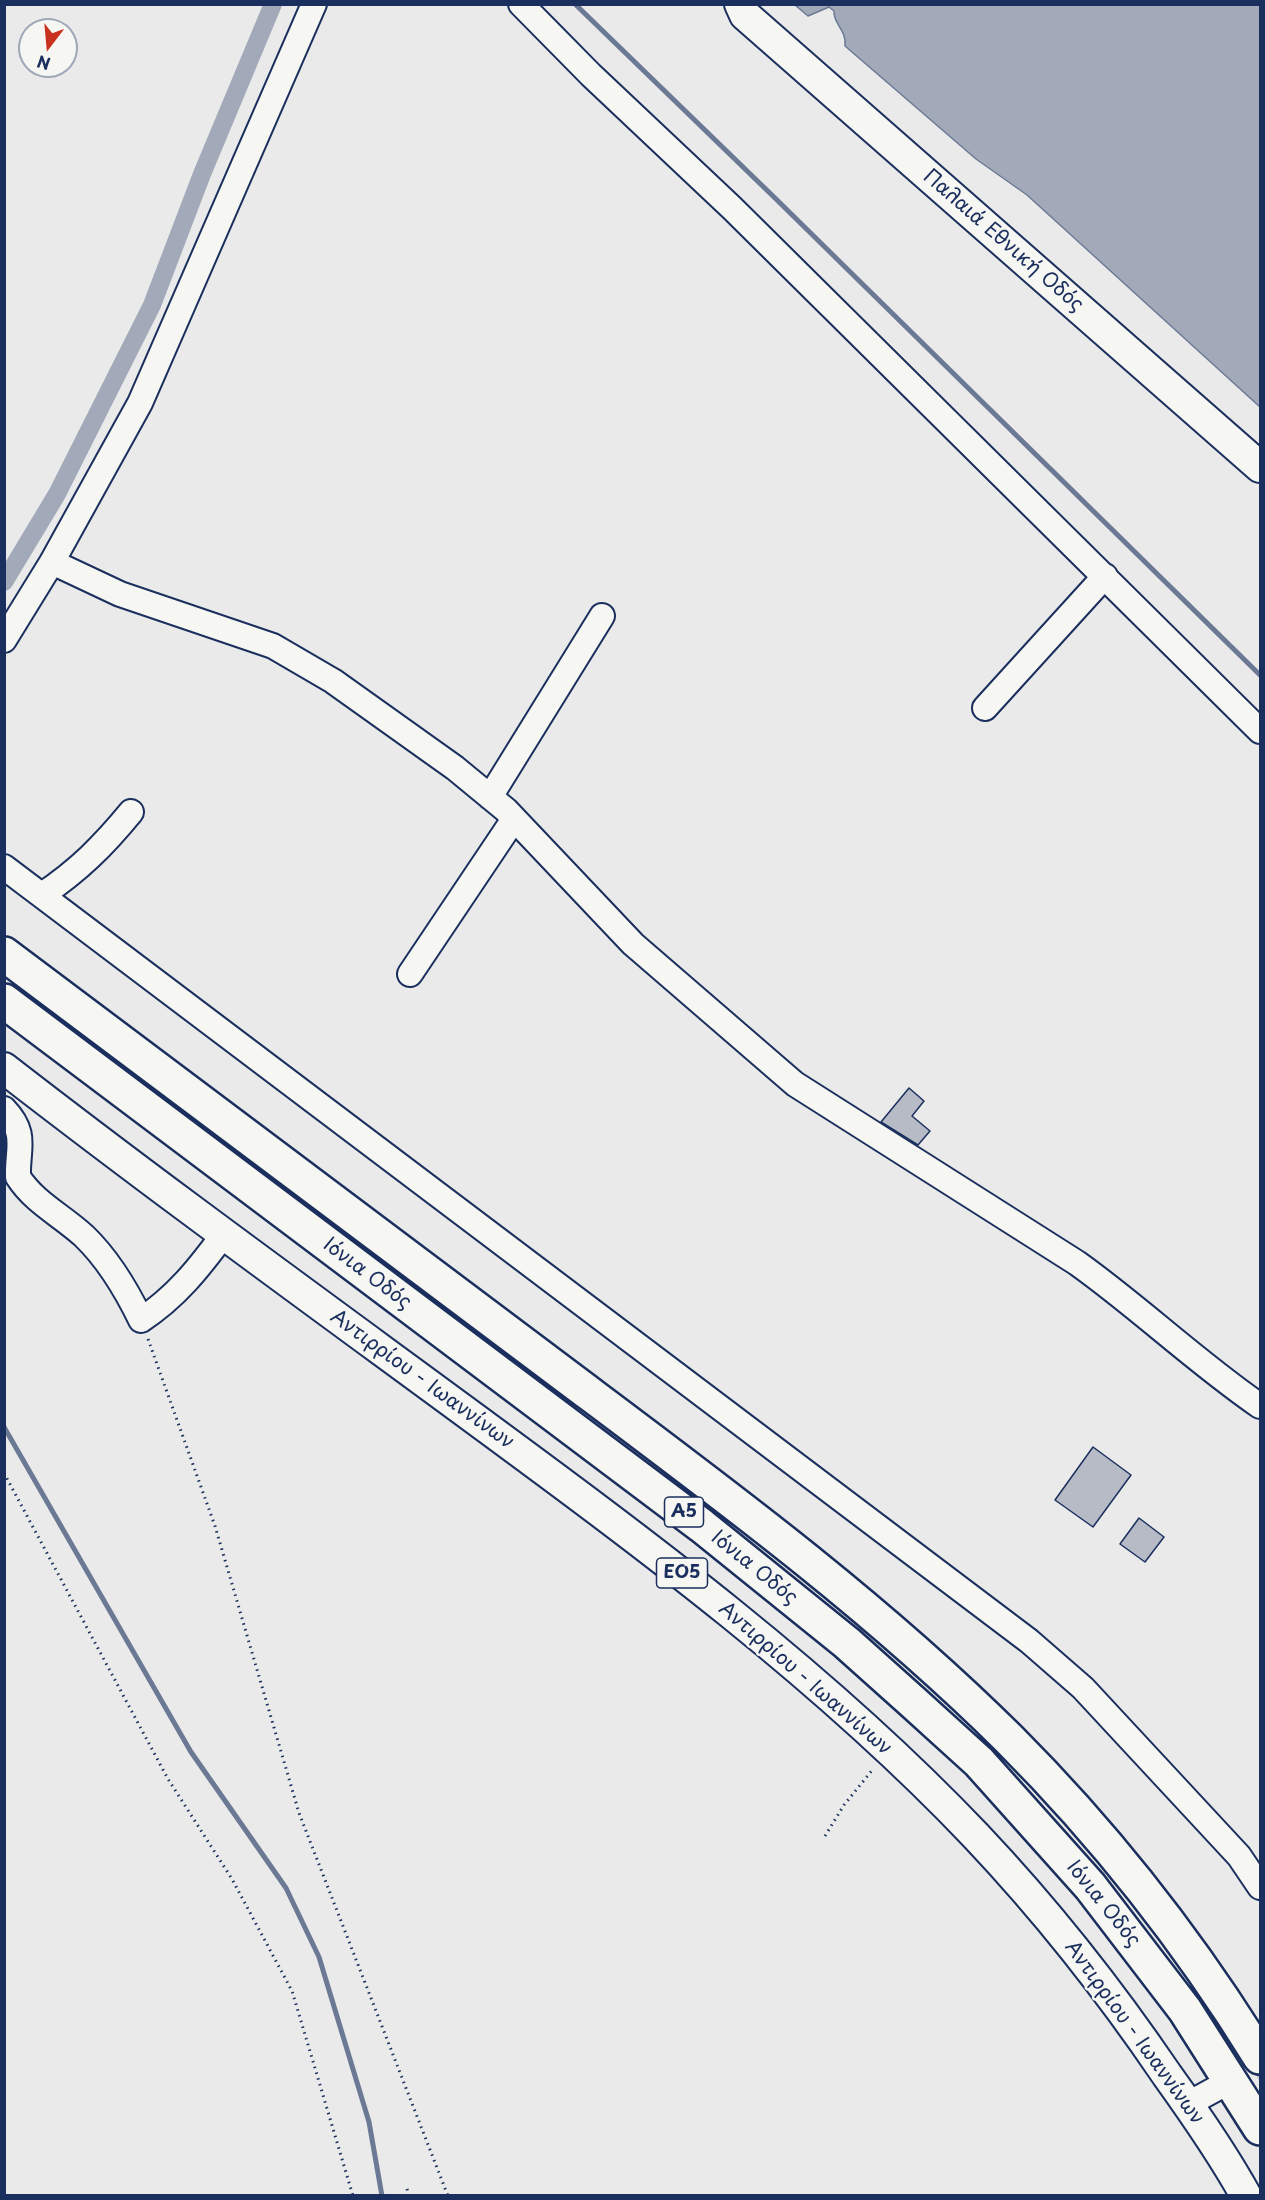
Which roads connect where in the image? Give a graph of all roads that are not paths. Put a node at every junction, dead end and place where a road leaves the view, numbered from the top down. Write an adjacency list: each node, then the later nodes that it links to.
1 (314, 4): 6 (street)
2 (521, 4): 7 (street)
3 (716, 4): 4 (main road, Παλαιά Εθνική Οδός)
4 (743, 10): 5 (main road, Παλαιά Εθνική Οδός)
5 (1260, 467)
6 (52, 562): 9 (street); 12 (street)
7 (1105, 576): 10 (street); 11 (street)
8 (602, 616): 12 (street)
9 (4, 640)
10 (985, 708)
11 (1260, 731)
12 (490, 797): 14 (street)
13 (131, 812): 16 (street)
14 (514, 819): 18 (street); 23 (street)
15 (4, 867): 16 (street)
16 (42, 895): 24 (street)
17 (4, 954): 25 (highway, Ιόνια Οδός / Α5)
18 (410, 974)
19 (4, 1001): 28 (highway, Ιόνια Οδός / Α5)
20 (4, 1068): 22 (main road, Αντιρρίου - Ιωαννίνων / ΕΟ5)
21 (4, 1109): 22 (street)
22 (224, 1234): 27 (main road, Αντιρρίου - Ιωαννίνων / ΕΟ5)
23 (1260, 1406)
24 (1260, 1887)
25 (1260, 2057)
26 (1221, 2086): 27 (street)
27 (1188, 2104): 29 (main road, Αντιρρίου - Ιωαννίνων / ΕΟ5)
28 (1260, 2128)
29 (1246, 2196)

